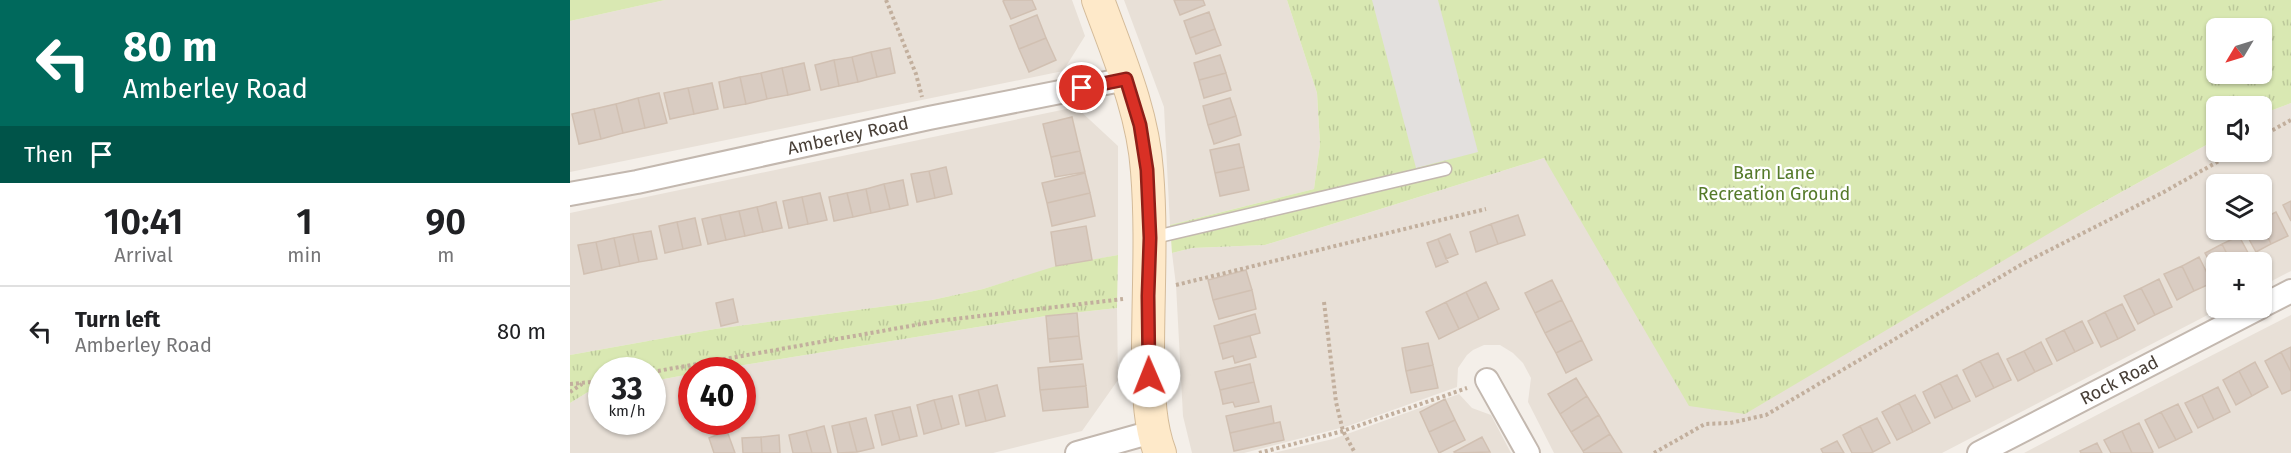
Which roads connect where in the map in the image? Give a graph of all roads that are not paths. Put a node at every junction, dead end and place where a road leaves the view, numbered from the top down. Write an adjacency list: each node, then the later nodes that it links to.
1 (1098, 0): 2 (street)
2 (1126, 79): 4 (street, Amberley Road); 5 (street)
3 (1444, 169): 5 (lane)
4 (570, 194)
5 (1150, 238): 10 (street)
6 (2291, 291): 7 (street, Rock Road)
7 (2272, 301)
8 (2239, 318): 13 (street, Rock Road)
9 (1488, 380): 12 (street)
10 (1156, 443): 11 (street)
11 (1077, 453)
12 (1528, 453)
13 (1979, 453)

